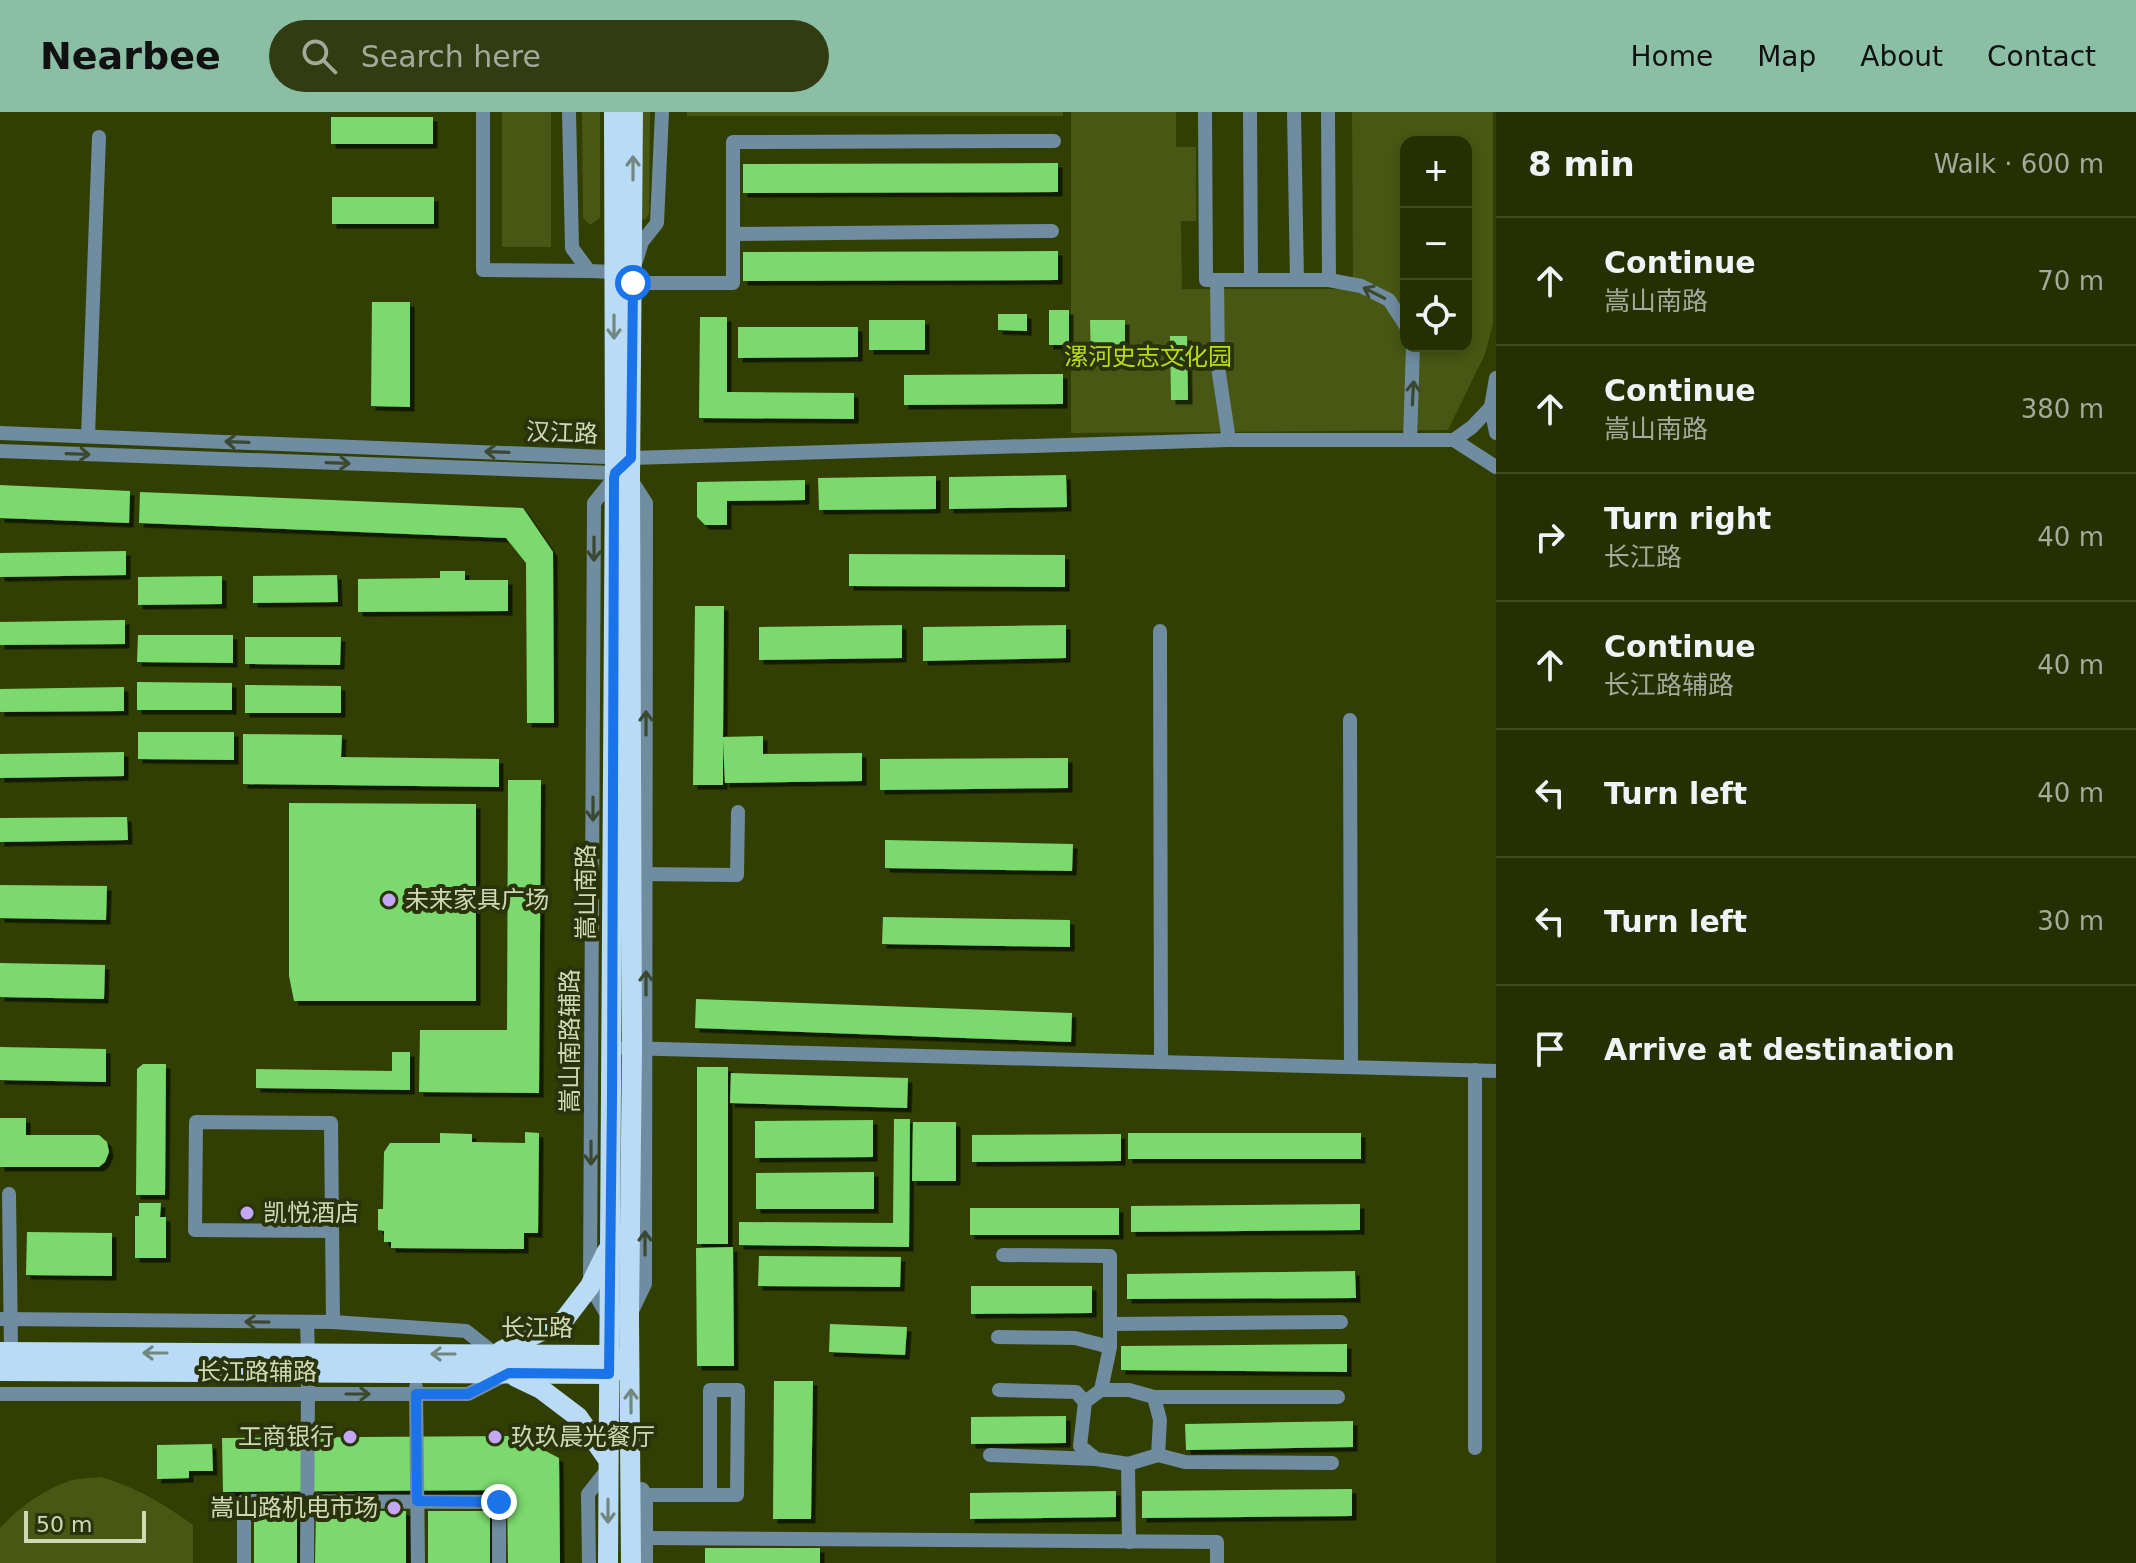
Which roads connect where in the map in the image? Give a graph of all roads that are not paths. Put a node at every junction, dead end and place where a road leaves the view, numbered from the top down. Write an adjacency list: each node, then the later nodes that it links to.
1 (483, 112): 15 (street)
2 (569, 112): 15 (street)
3 (614, 112): 12 (main road)
4 (633, 112): 12 (main road, one-way to 4)
5 (662, 112): 16 (street)
6 (1205, 112): 17 (street)
7 (1250, 112): 18 (street)
8 (1294, 112): 19 (street)
9 (1328, 112): 20 (street)
10 (99, 137): 27 (street)
11 (1054, 141): 14 (street)
12 (624, 222): 16 (main road, 嵩山南路)
13 (1052, 231): 14 (street)
14 (733, 234): 16 (street)
15 (589, 271): 16 (street)
16 (626, 276): 33 (main road, 嵩山南路)
17 (1217, 280): 18 (street); 28 (street)
18 (1251, 280): 19 (street)
19 (1297, 280): 20 (street)
20 (1329, 280): 21 (street, one-way to 20)
21 (1400, 317)
22 (1413, 352): 29 (street, one-way to 22)
23 (1496, 378): 24 (street)
24 (1491, 407): 26 (street); 30 (street)
25 (0, 433): 27 (street, 汉江路)
26 (1496, 433)
27 (88, 436): 33 (street, 汉江路, one-way to 27)
28 (1229, 440): 29 (street); 33 (street)
29 (1410, 440): 30 (street)
30 (1454, 440): 32 (street)
31 (0, 451): 33 (street, 汉江路, one-way to 33)
32 (1496, 467)
33 (621, 469): 37 (main road, 嵩山南路); 37 (street, one-way to 33); 44 (street, 嵩山南路辅路, one-way to 44)
34 (1160, 631): 39 (street)
35 (1350, 720): 40 (street)
36 (738, 812): 37 (street)
37 (630, 874): 38 (main road, 嵩山南路); 38 (street, one-way to 37)
38 (630, 1048): 39 (street); 43 (main road, 嵩山南路); 50 (main road, 嵩山南路, one-way to 38)
39 (1161, 1062): 40 (street)
40 (1351, 1067): 41 (street)
41 (1475, 1070): 42 (street); 73 (street)
42 (1496, 1071)
43 (612, 1100): 44 (street); 47 (main road, 嵩山南路)
44 (591, 1120): 49 (street, 嵩山南路辅路, one-way to 49)
45 (9, 1194): 51 (street)
46 (332, 1231): 46 (street); 53 (street)
47 (610, 1244): 49 (main road); 50 (main road, 嵩山南路)
48 (1003, 1255): 55 (street)
49 (590, 1286): 50 (street); 59 (main road)
50 (619, 1318): 61 (main road, 嵩山南路); 62 (main road, 嵩山南路)
51 (6, 1319): 52 (street, 长江路辅路, one-way to 51); 58 (street)
52 (307, 1322): 53 (street, 长江路辅路); 60 (street)
53 (333, 1322): 59 (street, 长江路辅路)
54 (1341, 1322): 55 (street)
55 (1110, 1324): 57 (street)
56 (998, 1337): 57 (street)
57 (1110, 1347): 67 (street)
58 (6, 1352): 60 (main road, 长江路, one-way to 58)
59 (495, 1354): 60 (main road, 长江路, one-way to 60); 61 (main road, 长江路)
60 (308, 1364): 63 (main road, 长江路); 65 (main road, 长江路); 69 (street)
61 (609, 1364): 62 (main road, 长江路); 64 (main road, 长江路); 78 (main road, 嵩山南路)
62 (630, 1365): 80 (main road, 嵩山南路, one-way to 62)
63 (0, 1371)
64 (509, 1373): 65 (main road, 长江路); 78 (main road)
65 (416, 1383): 69 (street, 长江路辅路, one-way to 65); 83 (street)
66 (999, 1390): 72 (street)
67 (1101, 1390): 70 (street); 72 (street)
68 (0, 1394): 69 (street, 长江路辅路)
69 (308, 1394): 82 (street)
70 (1154, 1397): 71 (street); 75 (street)
71 (1338, 1397)
72 (1085, 1402): 76 (street)
73 (1475, 1448)
74 (990, 1455): 76 (street)
75 (1158, 1455): 77 (street); 79 (street)
76 (1096, 1459): 79 (street)
77 (1332, 1463)
78 (607, 1464): 90 (street); 91 (main road, 嵩山南路, one-way to 91)
79 (1128, 1464): 85 (street)
80 (639, 1495): 81 (street); 84 (street); 92 (main road, 嵩山南路)
81 (710, 1495): 81 (street)
82 (308, 1501): 83 (street); 86 (street); 87 (street)
83 (417, 1501): 88 (street); 89 (street)
84 (646, 1538): 85 (street); 93 (street)
85 (1129, 1542): 94 (street)
86 (244, 1563)
87 (307, 1563)
88 (418, 1563)
89 (499, 1563)
90 (589, 1563)
91 (608, 1563)
92 (631, 1563)
93 (646, 1563)
94 (1217, 1563)

